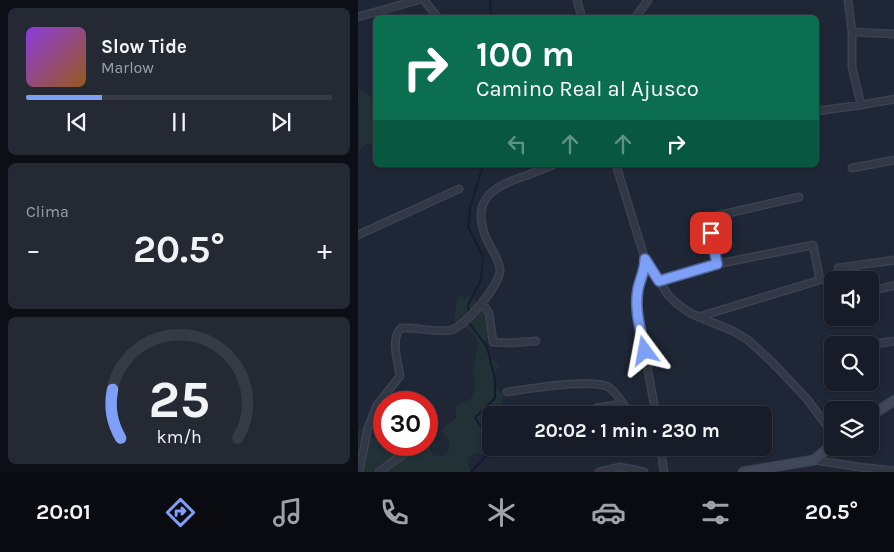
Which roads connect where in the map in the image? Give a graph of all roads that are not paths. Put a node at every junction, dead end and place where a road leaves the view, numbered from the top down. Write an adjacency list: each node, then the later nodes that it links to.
1 (418, 0): 9 (street)
2 (424, 0): 6 (street)
3 (577, 0): 7 (street)
4 (648, 0): 8 (street)
5 (848, 0): 10 (street)
6 (436, 15)
7 (581, 15)
8 (637, 15)
9 (358, 17)
10 (852, 32): 11 (street); 13 (street)
11 (894, 34)
12 (894, 99): 13 (street)
13 (861, 106): 14 (street)
14 (819, 111)
15 (894, 160): 18 (street)
16 (539, 167): 29 (street)
17 (617, 167): 22 (street)
18 (852, 168)
19 (459, 190): 21 (street)
20 (799, 197): 24 (street)
21 (358, 235)
22 (645, 259): 26 (street); 38 (street)
23 (894, 260): 25 (street)
24 (717, 264): 26 (street); 30 (street)
25 (838, 268)
26 (659, 281): 30 (street)
27 (894, 285): 28 (street)
28 (879, 289)
29 (482, 303): 31 (street); 47 (street)
30 (698, 317): 40 (street)
31 (536, 341)
32 (894, 341): 33 (street)
33 (879, 343)
34 (507, 392): 36 (street)
35 (894, 400): 39 (street)
36 (622, 404): 37 (street)
37 (609, 406)
38 (654, 406)
39 (879, 410)
40 (824, 422)
41 (824, 452): 44 (street)
42 (401, 456): 48 (street)
43 (663, 456): 51 (street)
44 (814, 460): 45 (street); 46 (street)
45 (764, 470): 52 (street)
46 (894, 470)
47 (359, 472)
48 (379, 472)
49 (599, 472): 50 (street)
50 (644, 472)
51 (664, 472)
52 (742, 472)

